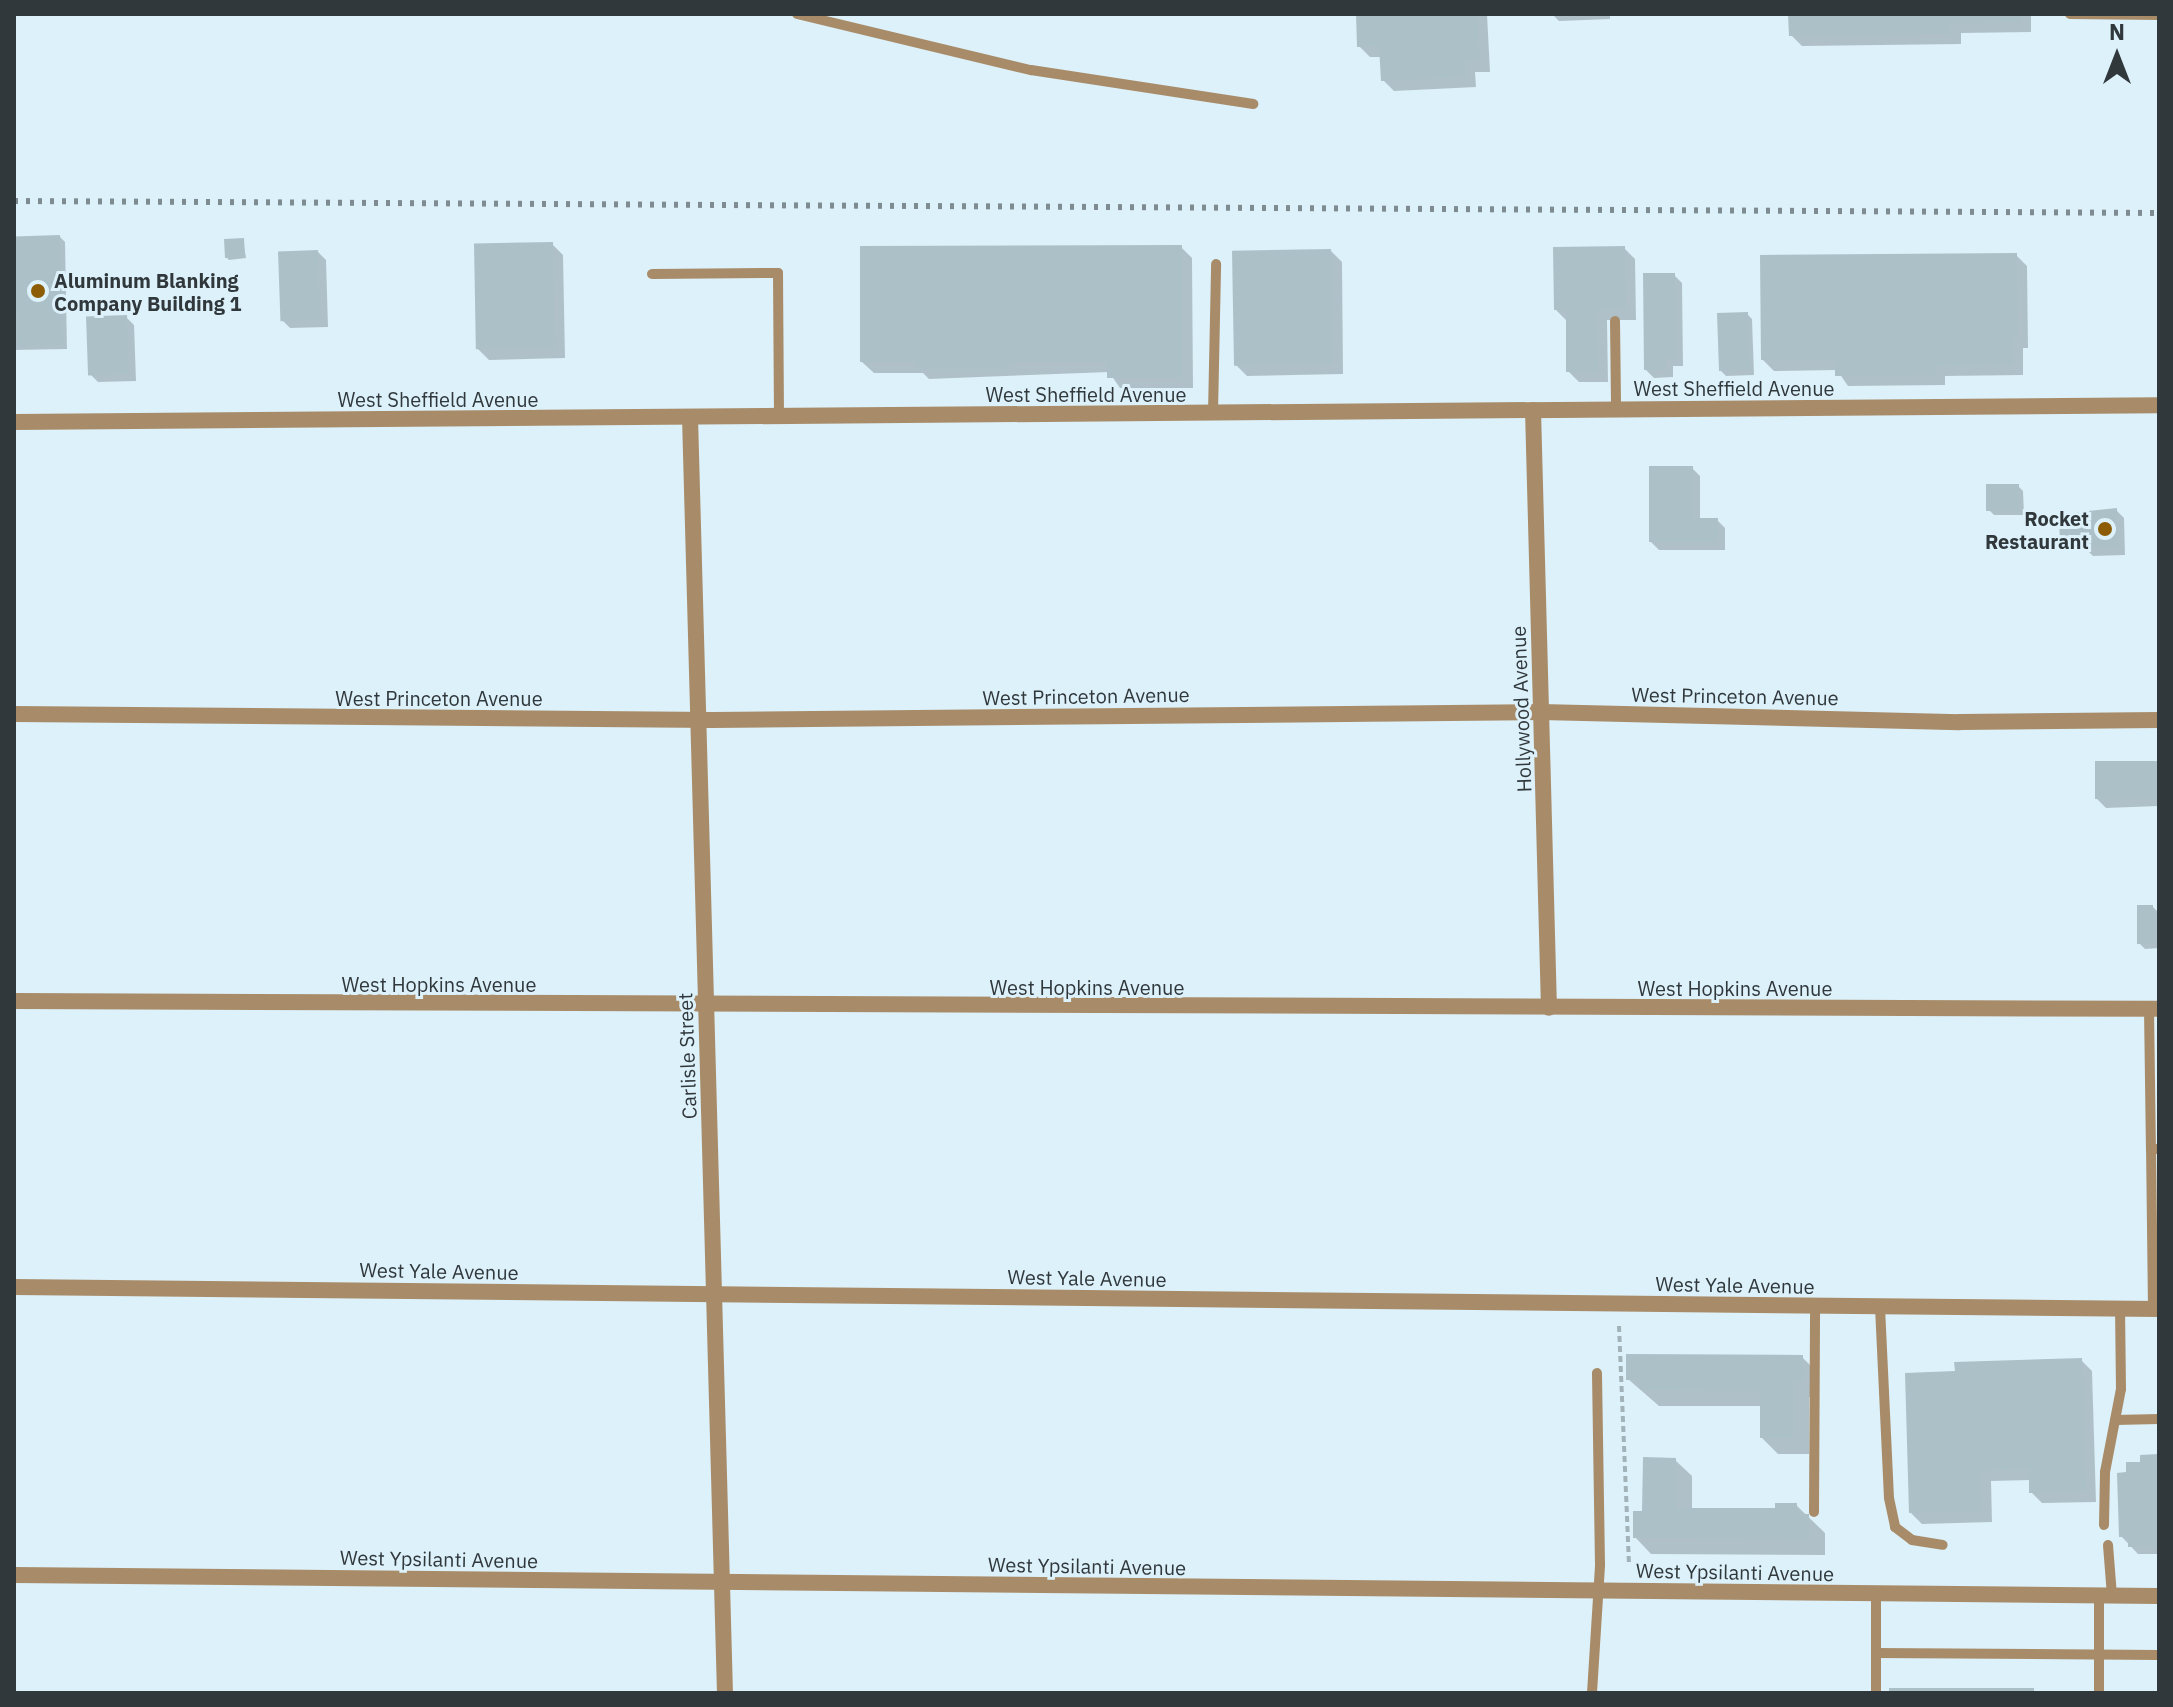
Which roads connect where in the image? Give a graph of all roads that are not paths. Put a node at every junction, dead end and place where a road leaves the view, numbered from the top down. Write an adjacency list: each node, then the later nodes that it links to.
1 (797, 14): 4 (lane)
2 (2070, 14): 3 (lane)
3 (2156, 14)
4 (1253, 104)
5 (1216, 264): 11 (lane)
6 (652, 274): 12 (lane)
7 (1615, 321): 9 (lane)
8 (2159, 405): 9 (street, West Sheffield Avenue)
9 (1616, 409): 10 (street, West Sheffield Avenue)
10 (1533, 410): 11 (street, West Sheffield Avenue); 15 (street, Hollywood Avenue)
11 (1213, 413): 12 (street, West Sheffield Avenue)
12 (779, 416): 13 (street, West Sheffield Avenue)
13 (690, 417): 14 (street, West Sheffield Avenue); 17 (street, Carlisle Street)
14 (14, 422)
15 (1541, 712): 17 (street, West Princeton Avenue); 18 (street, West Princeton Avenue); 21 (street, Hollywood Avenue)
16 (14, 714): 17 (street, West Princeton Avenue)
17 (698, 720): 20 (street, Carlisle Street)
18 (2159, 720)
19 (14, 1001): 20 (street, West Hopkins Avenue)
20 (706, 1007): 21 (street, West Hopkins Avenue); 25 (street, Carlisle Street)
21 (1549, 1008): 22 (street, West Hopkins Avenue)
22 (2154, 1009): 23 (lane)
23 (2155, 1149): 29 (lane)
24 (14, 1287): 25 (street, West Yale Avenue)
25 (714, 1294): 26 (street, West Yale Avenue); 38 (street, Carlisle Street)
26 (1815, 1306): 27 (street, West Yale Avenue); 33 (lane)
27 (1880, 1307): 28 (street, West Yale Avenue); 35 (lane)
28 (2120, 1309): 29 (street, West Yale Avenue); 32 (lane)
29 (2156, 1309)
30 (1597, 1373): 39 (lane)
31 (2159, 1419): 32 (lane)
32 (2115, 1420): 34 (lane)
33 (1814, 1512)
34 (2104, 1525)
35 (1943, 1545)
36 (2108, 1545): 41 (lane)
37 (14, 1575): 38 (street, West Ypsilanti Avenue)
38 (721, 1582): 39 (street, West Ypsilanti Avenue); 46 (street, Carlisle Street)
39 (1597, 1591): 40 (street, West Ypsilanti Avenue); 47 (lane)
40 (1876, 1593): 41 (street, West Ypsilanti Avenue); 43 (lane)
41 (2105, 1596): 42 (street, West Ypsilanti Avenue); 44 (lane)
42 (2159, 1596)
43 (1876, 1653): 44 (lane); 48 (lane)
44 (2098, 1655): 45 (lane); 49 (lane)
45 (2159, 1655)
46 (725, 1693)
47 (1592, 1693)
48 (1876, 1693)
49 (2099, 1693)

